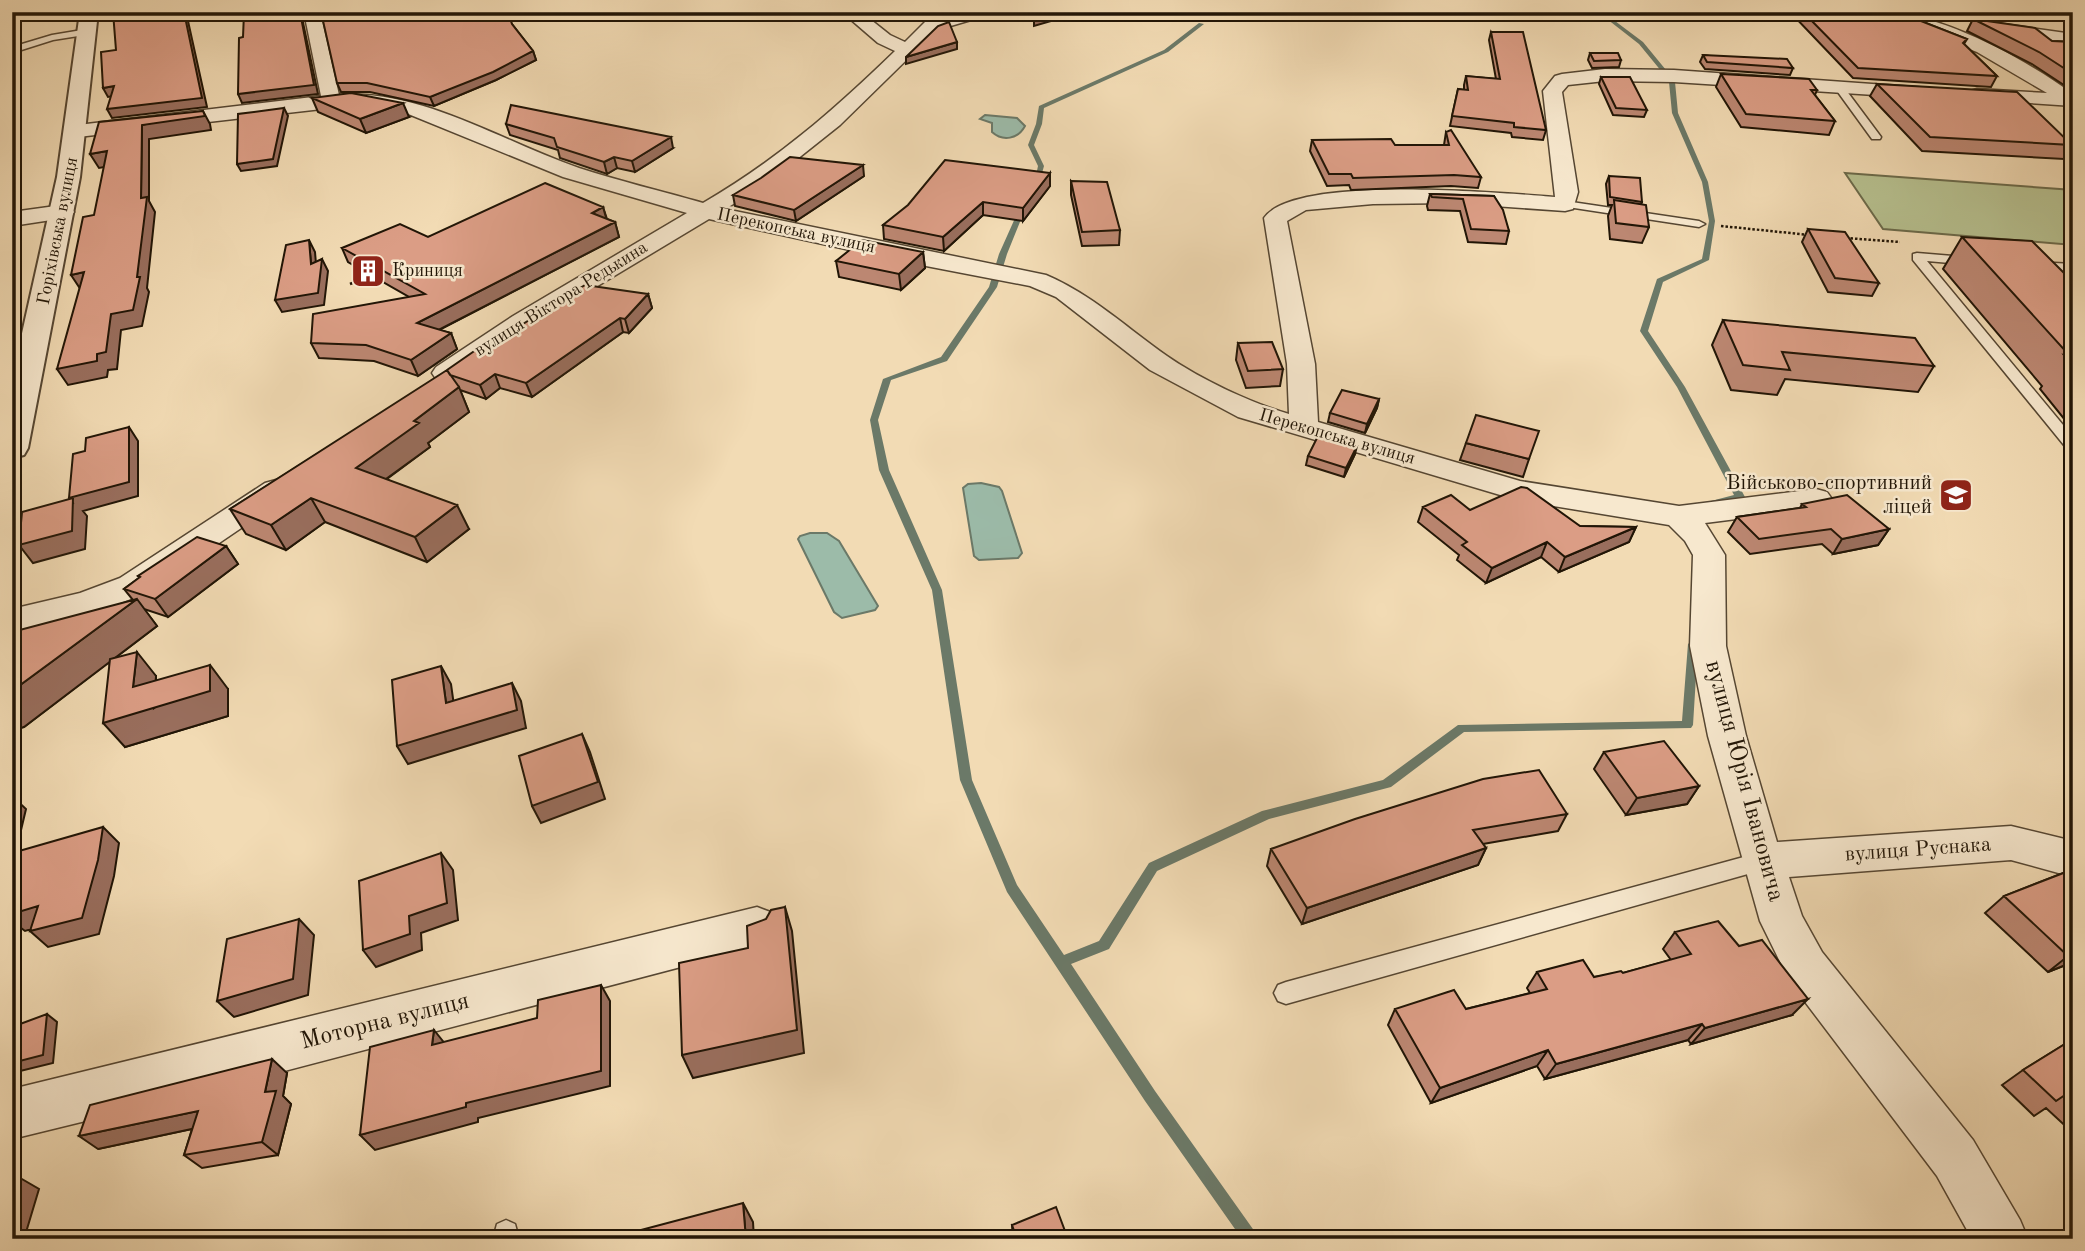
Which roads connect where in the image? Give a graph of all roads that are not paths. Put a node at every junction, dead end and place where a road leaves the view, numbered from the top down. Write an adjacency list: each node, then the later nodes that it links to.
1 (312, 12): 13 (street)
2 (850, 12): 9 (street)
3 (982, 12): 9 (street, вулиця Віктора Редькина)
4 (1889, 12): 14 (street)
5 (1896, 12): 7 (street)
6 (88, 22): 8 (lane); 15 (street, Горіхівська вулиця)
7 (2073, 39)
8 (12, 50)
9 (906, 50): 18 (street, вулиця Віктора Редькина)
10 (1840, 88): 11 (street); 16 (lane); 17 (street)
11 (1934, 93)
12 (1961, 94): 14 (street)
13 (331, 101): 15 (street, Перекопська вулиця); 18 (street, Перекопська вулиця)
14 (2070, 102)
15 (78, 131): 19 (street, Горіхівська вулиця)
16 (1876, 137)
17 (1565, 204): 21 (lane); 26 (street)
18 (705, 211): 25 (street, вулиця Віктора Редькина); 26 (street, Перекопська вулиця)
19 (63, 212): 20 (street); 28 (street, Горіхівська вулиця)
20 (12, 219)
21 (1699, 224)
22 (1982, 262): 27 (lane)
23 (2021, 265): 24 (lane)
24 (2073, 268)
25 (426, 387)
26 (1304, 427): 31 (street, Перекопська вулиця)
27 (2073, 447)
28 (12, 448)
29 (303, 472): 32 (street)
30 (1815, 499): 31 (street, Перекопська вулиця)
31 (1679, 516): 34 (street, вулиця Юрія Івановича)
32 (12, 621)
33 (2073, 859): 34 (street, вулиця Руснака)
34 (1762, 861): 36 (lane); 38 (street, вулиця Юрія Івановича)
35 (757, 927): 37 (street, Моторна вулиця)
36 (1286, 993)
37 (12, 1114)
38 (2001, 1239)

